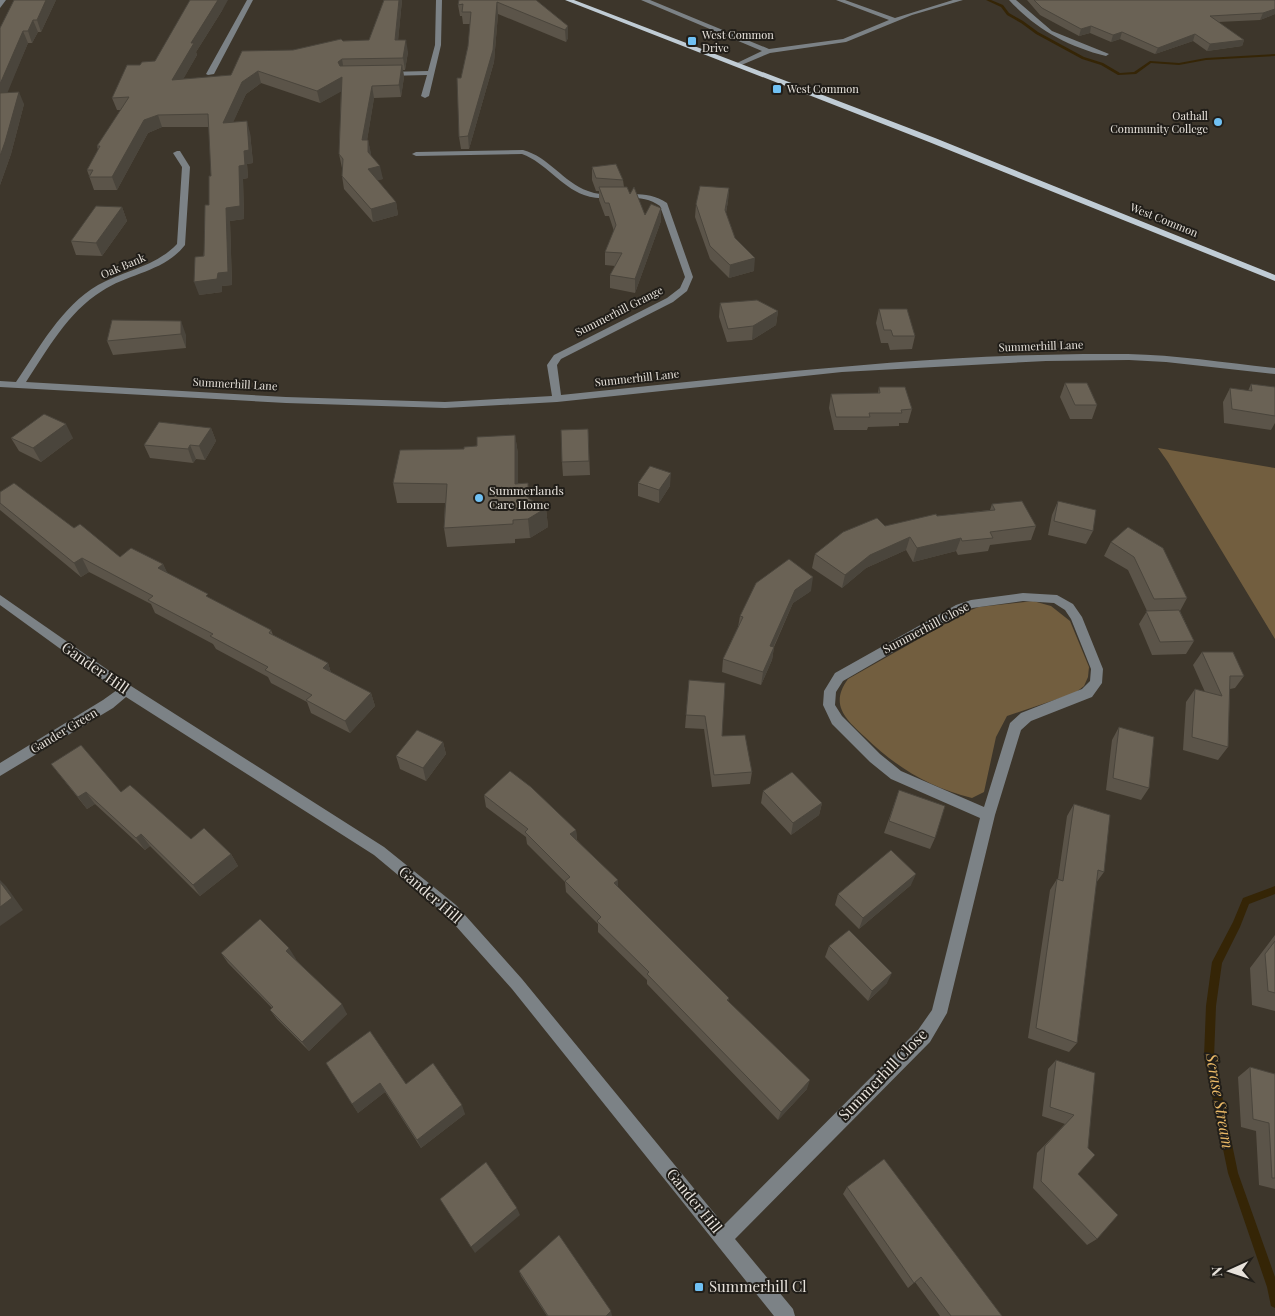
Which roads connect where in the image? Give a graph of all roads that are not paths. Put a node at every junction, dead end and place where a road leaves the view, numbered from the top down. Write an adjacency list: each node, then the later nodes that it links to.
1 (3, 0): 9 (street)
2 (250, 0): 15 (street)
3 (439, 0): 14 (street)
4 (568, 0): 13 (main road, West Common)
5 (644, 0): 11 (street)
6 (839, 0): 10 (street)
7 (960, 0): 10 (street)
8 (1012, 0): 12 (street)
9 (0, 6)
10 (895, 20): 11 (street)
11 (768, 51): 13 (street)
12 (1106, 54)
13 (738, 64): 20 (main road, West Common)
14 (431, 73): 16 (street); 17 (street)
15 (210, 74)
16 (380, 74)
17 (425, 96)
18 (177, 152): 23 (street, Oak Bank)
19 (416, 154): 24 (street, Summerhill Grange)
20 (1275, 278)
21 (1275, 371): 24 (street, Summerhill Lane)
22 (0, 384): 23 (street, Summerhill Lane)
23 (18, 385): 24 (street, Summerhill Lane)
24 (557, 399)
25 (0, 599): 26 (street, Gander Hill)
26 (126, 690): 27 (street, Gander Green); 29 (street, Gander Hill)
27 (0, 770)
28 (988, 815): 28 (street, Summerhill Close); 29 (street, Summerhill Close)
29 (724, 1238): 30 (street, Gander Hill)
30 (786, 1316)

